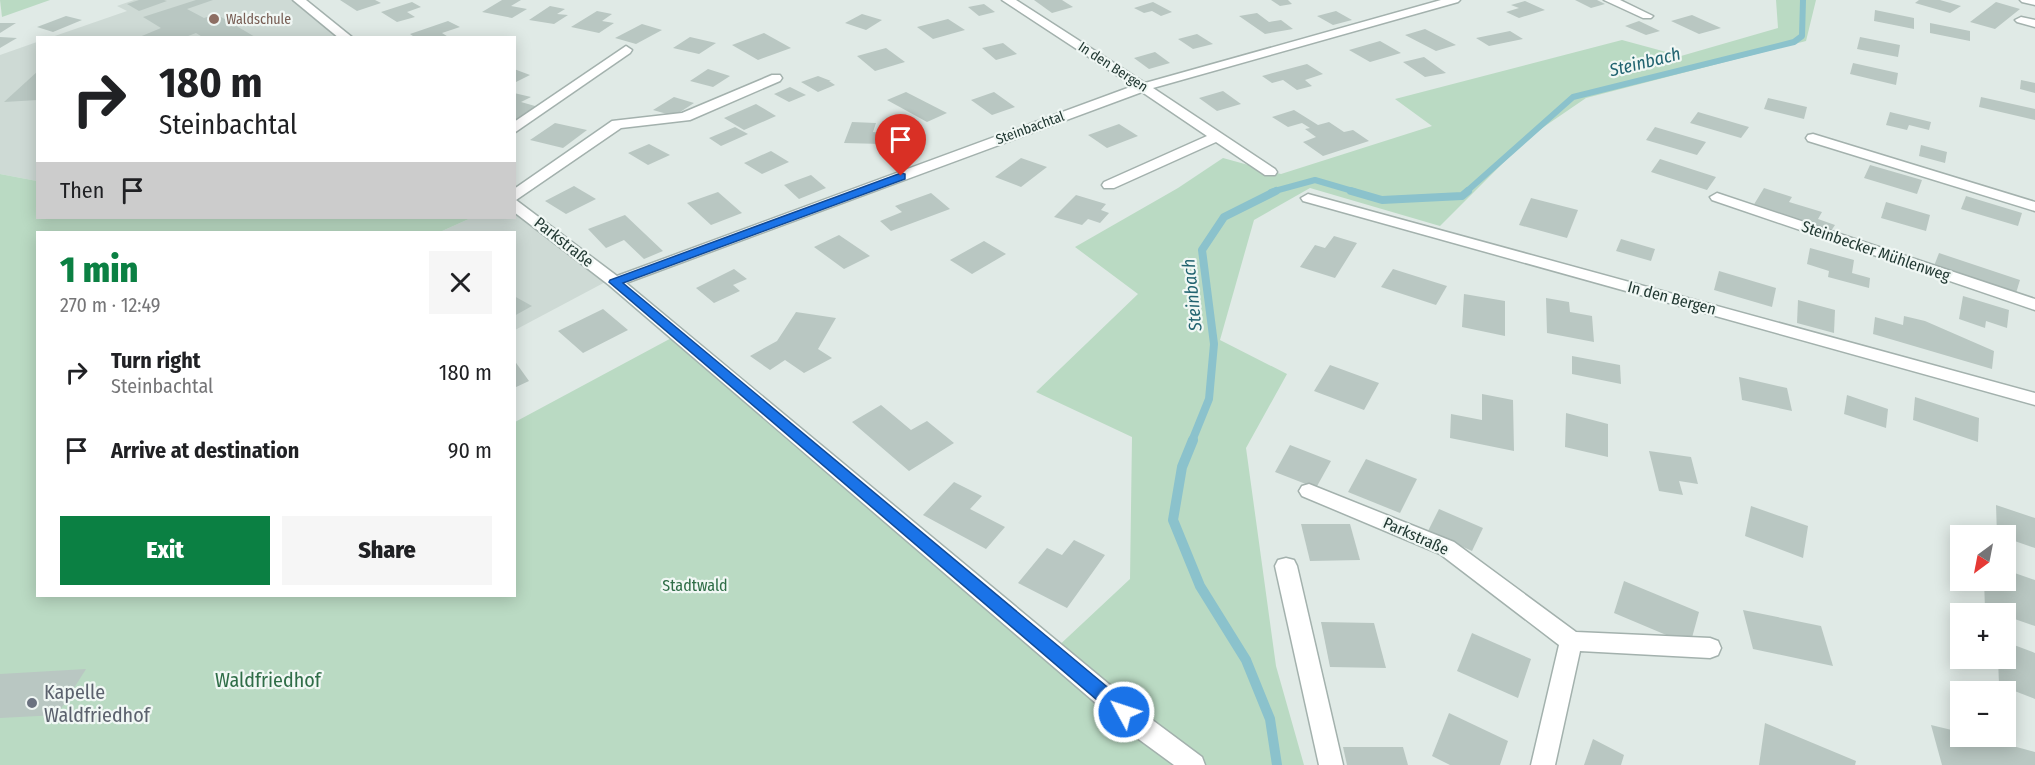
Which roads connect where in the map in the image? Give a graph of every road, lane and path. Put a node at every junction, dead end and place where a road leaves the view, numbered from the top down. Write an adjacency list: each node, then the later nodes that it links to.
1 (299, 0): 10 (street)
2 (1008, 0): 13 (street, In den Bergen)
3 (1454, 0): 13 (street, Steinbachtal)
4 (1610, 0): 7 (street)
5 (2026, 0): 6 (street)
6 (2035, 2)
7 (1647, 16)
8 (2022, 20): 9 (street)
9 (2035, 24)
10 (344, 36)
11 (626, 50): 14 (street)
12 (776, 78): 19 (street)
13 (1143, 87): 15 (street, In den Bergen); 24 (street, Steinbachtal)
14 (516, 128)
15 (1217, 137): 17 (street, In den Bergen); 18 (street)
16 (1813, 138): 23 (street)
17 (1270, 172)
18 (1109, 185)
19 (516, 195)
20 (1717, 197): 25 (street, Steinbecker Mühlenweg)
21 (1308, 198): 26 (street, In den Bergen)
22 (516, 206): 24 (street, Parkstraße)
23 (2035, 207)
24 (615, 282): 31 (street, Parkstraße)
25 (2035, 305)
26 (2035, 399)
27 (1309, 491): 29 (street, Parkstraße)
28 (1286, 566): 32 (street)
29 (1571, 641): 30 (street); 33 (street)
30 (1710, 648)
31 (1193, 765)
32 (1331, 765)
33 (1543, 765)

